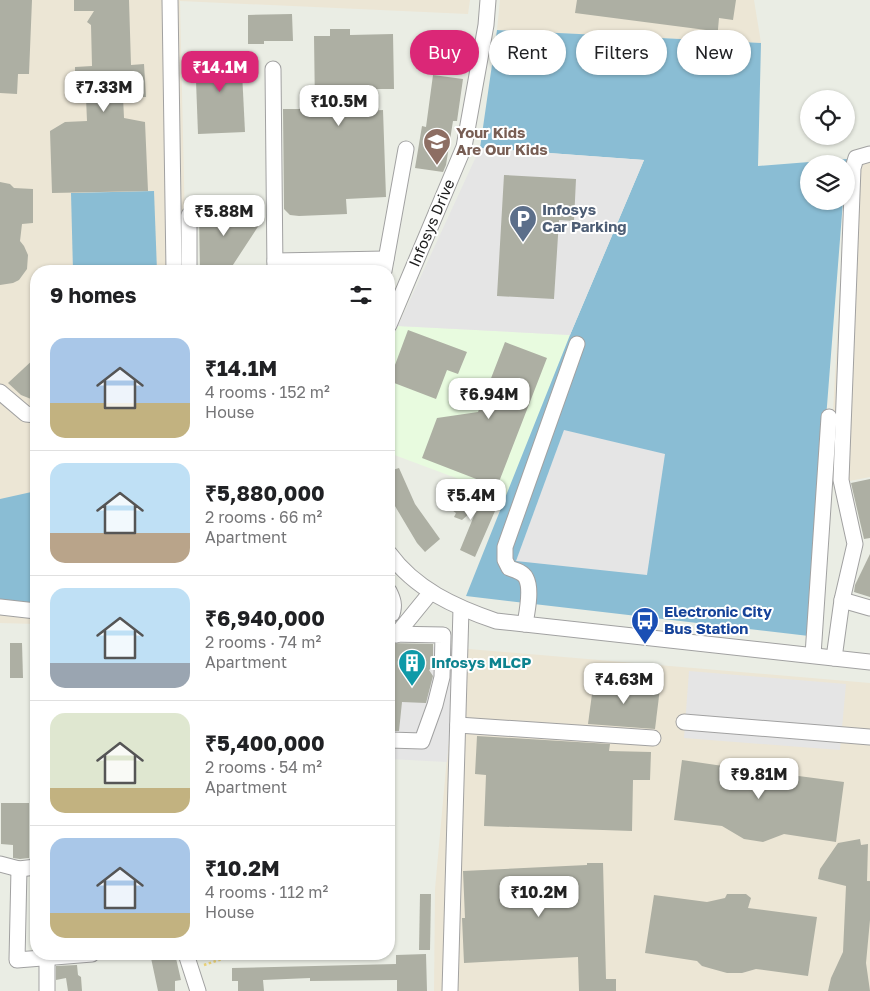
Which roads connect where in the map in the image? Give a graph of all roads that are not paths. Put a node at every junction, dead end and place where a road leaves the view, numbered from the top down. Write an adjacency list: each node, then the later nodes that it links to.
1 (170, 0): 7 (street)
2 (488, 0): 11 (street, Infosys Drive)
3 (273, 69): 9 (street)
4 (406, 149): 10 (street)
5 (870, 154): 18 (street)
6 (189, 215): 8 (street)
7 (174, 265)
8 (190, 265)
9 (275, 265)
10 (385, 265)
11 (395, 311)
12 (577, 344): 23 (street)
13 (0, 392): 14 (street)
14 (30, 414)
15 (829, 417): 26 (street)
16 (395, 561): 17 (street)
17 (431, 592): 21 (street); 24 (street)
18 (842, 600): 20 (street); 27 (street)
19 (0, 608): 22 (street)
20 (870, 608)
21 (461, 609): 23 (street); 30 (street)
22 (30, 610)
23 (525, 624): 26 (street)
24 (395, 633)
25 (395, 635): 33 (street)
26 (814, 655): 27 (street)
27 (834, 658): 28 (street)
28 (870, 662)
29 (684, 722): 31 (street)
30 (458, 725): 32 (street); 42 (street)
31 (870, 737)
32 (653, 738)
33 (395, 740)
34 (0, 864): 36 (street)
35 (30, 868): 36 (street)
36 (19, 869): 37 (street)
37 (30, 959)
38 (47, 960): 40 (street)
39 (188, 960): 41 (street)
40 (47, 991)
41 (198, 991)
42 (450, 991)

